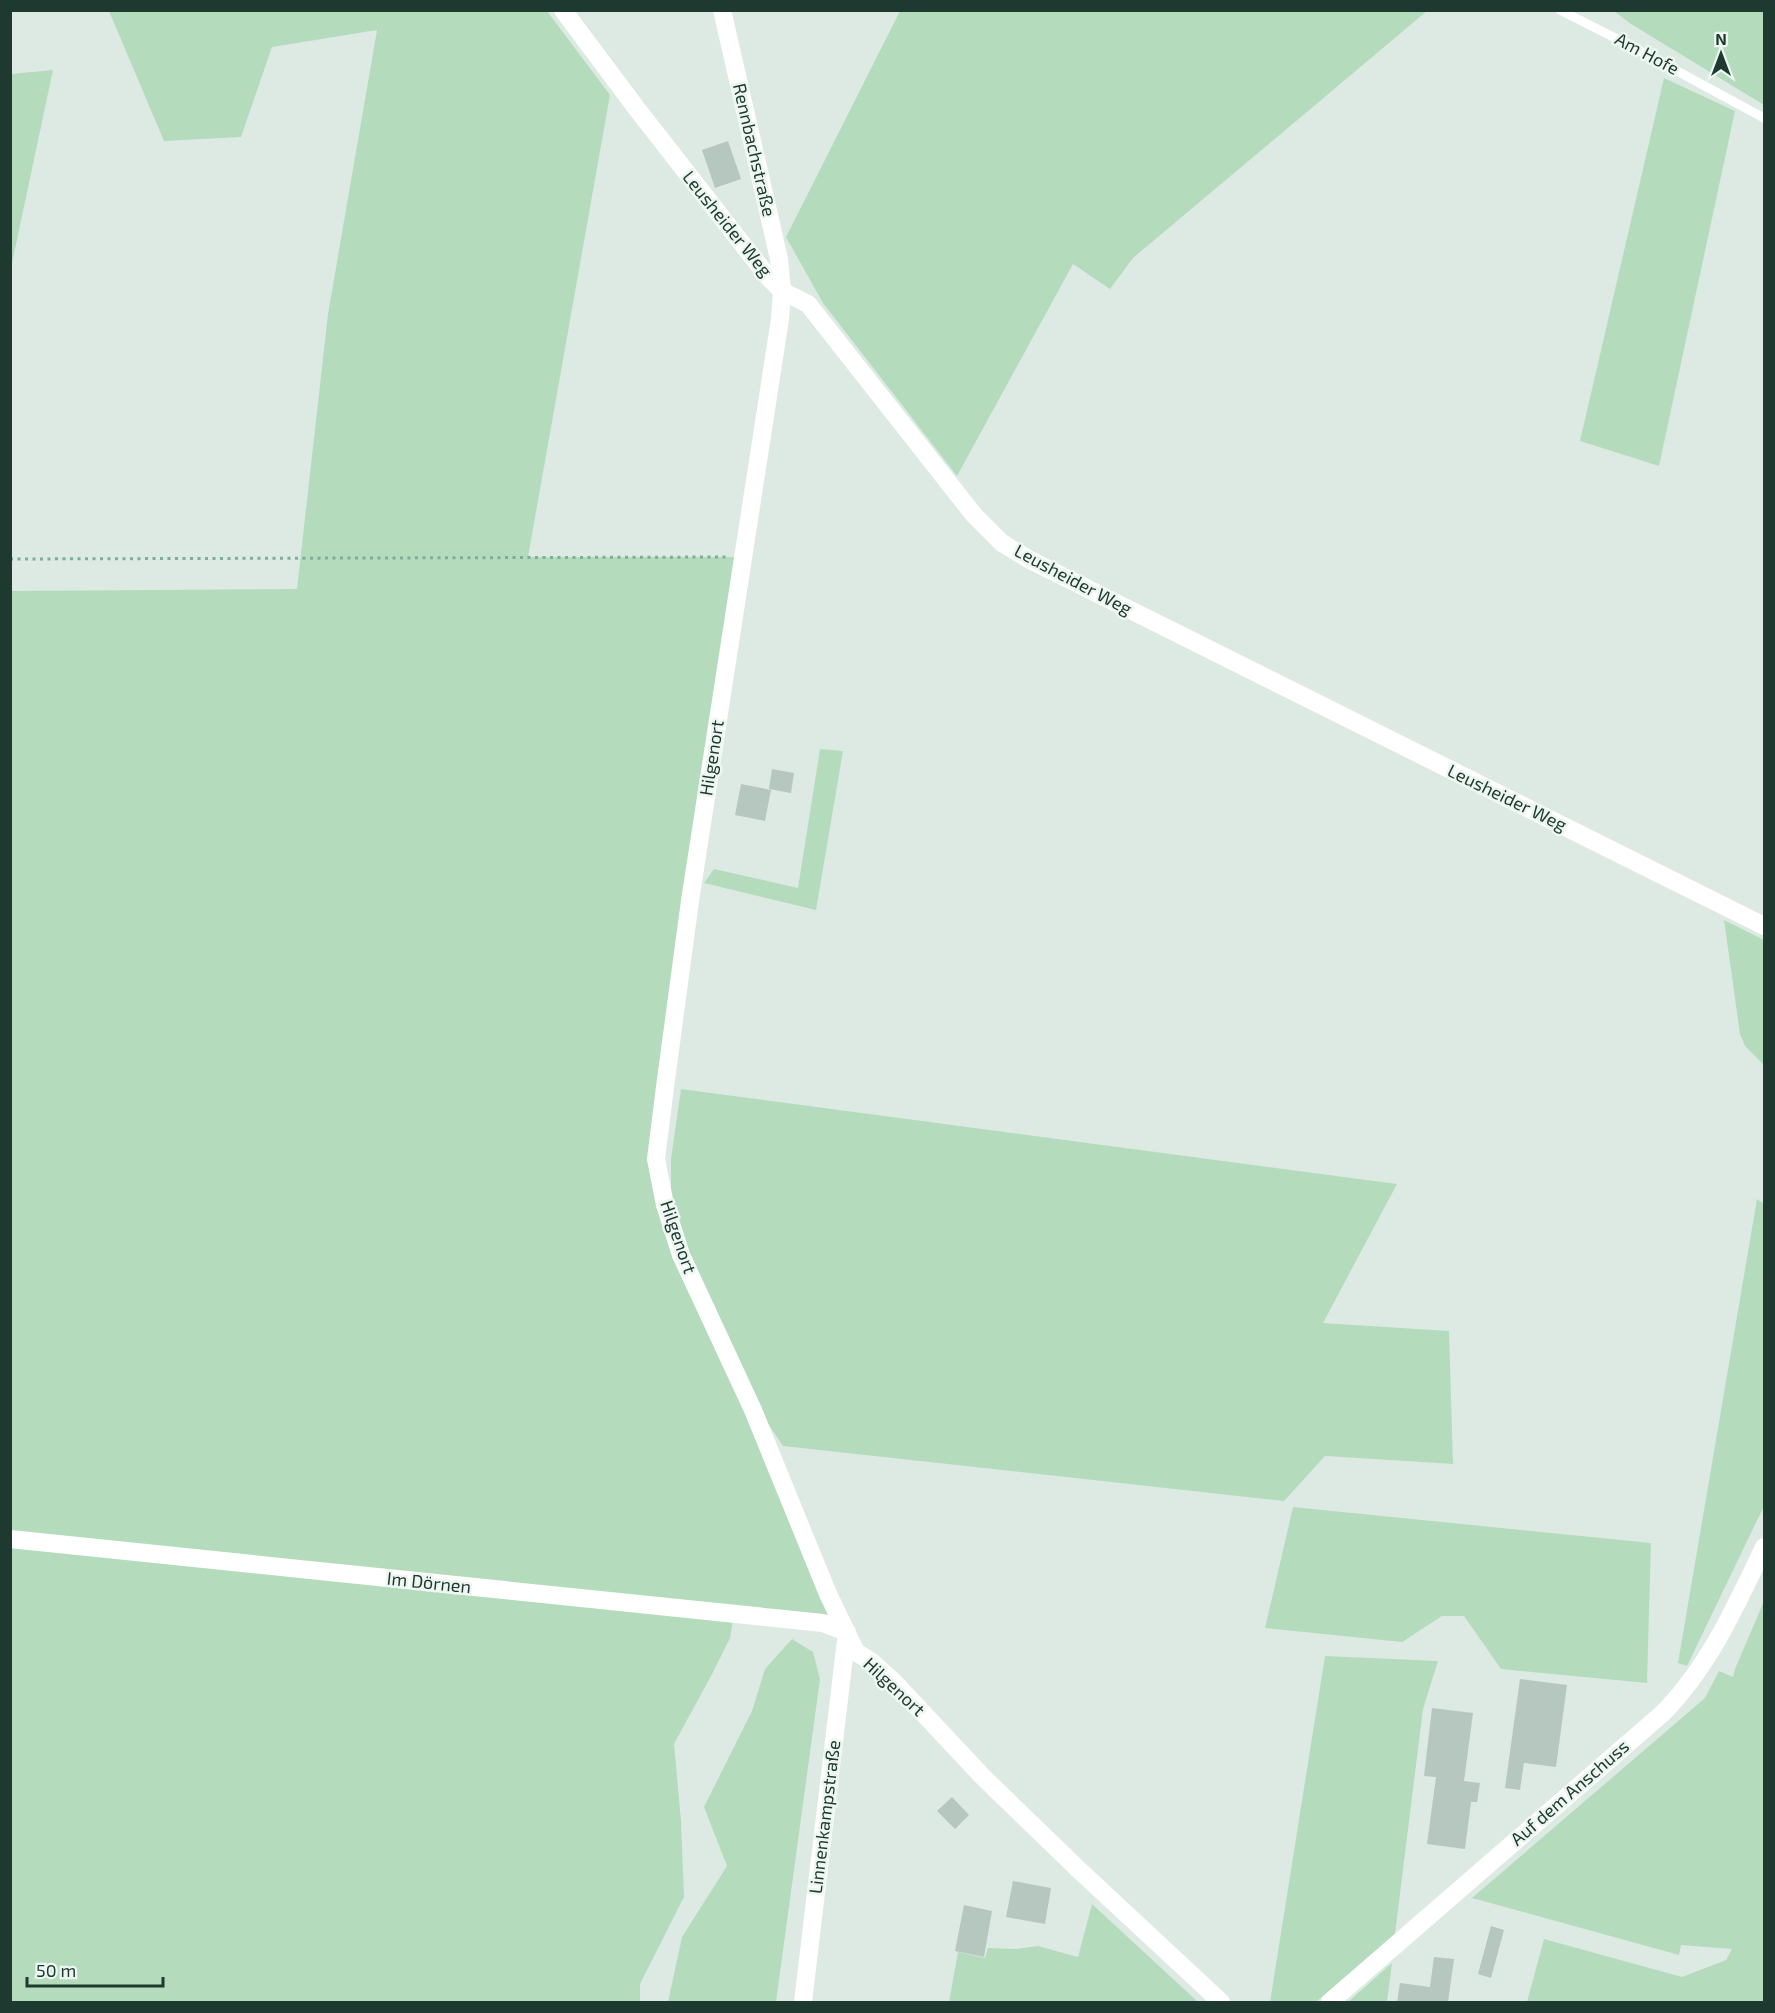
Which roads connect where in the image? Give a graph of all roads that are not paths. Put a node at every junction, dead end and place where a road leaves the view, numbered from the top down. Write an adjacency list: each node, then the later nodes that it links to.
1 (564, 10): 5 (street, Leusheider Weg)
2 (722, 10): 5 (street, Rennbachstraße)
3 (1560, 10): 4 (lane, Am Hofe)
4 (1764, 118)
5 (782, 291): 6 (street, Leusheider Weg); 9 (street, Hilgenort)
6 (1764, 926)
7 (10, 1539): 9 (street, Im Dörnen)
8 (1764, 1547): 12 (street, Auf dem Anschuss)
9 (847, 1632): 10 (street, Linnenkampstraße); 11 (street, Hilgenort)
10 (802, 2002)
11 (1221, 2002)
12 (1330, 2002)

